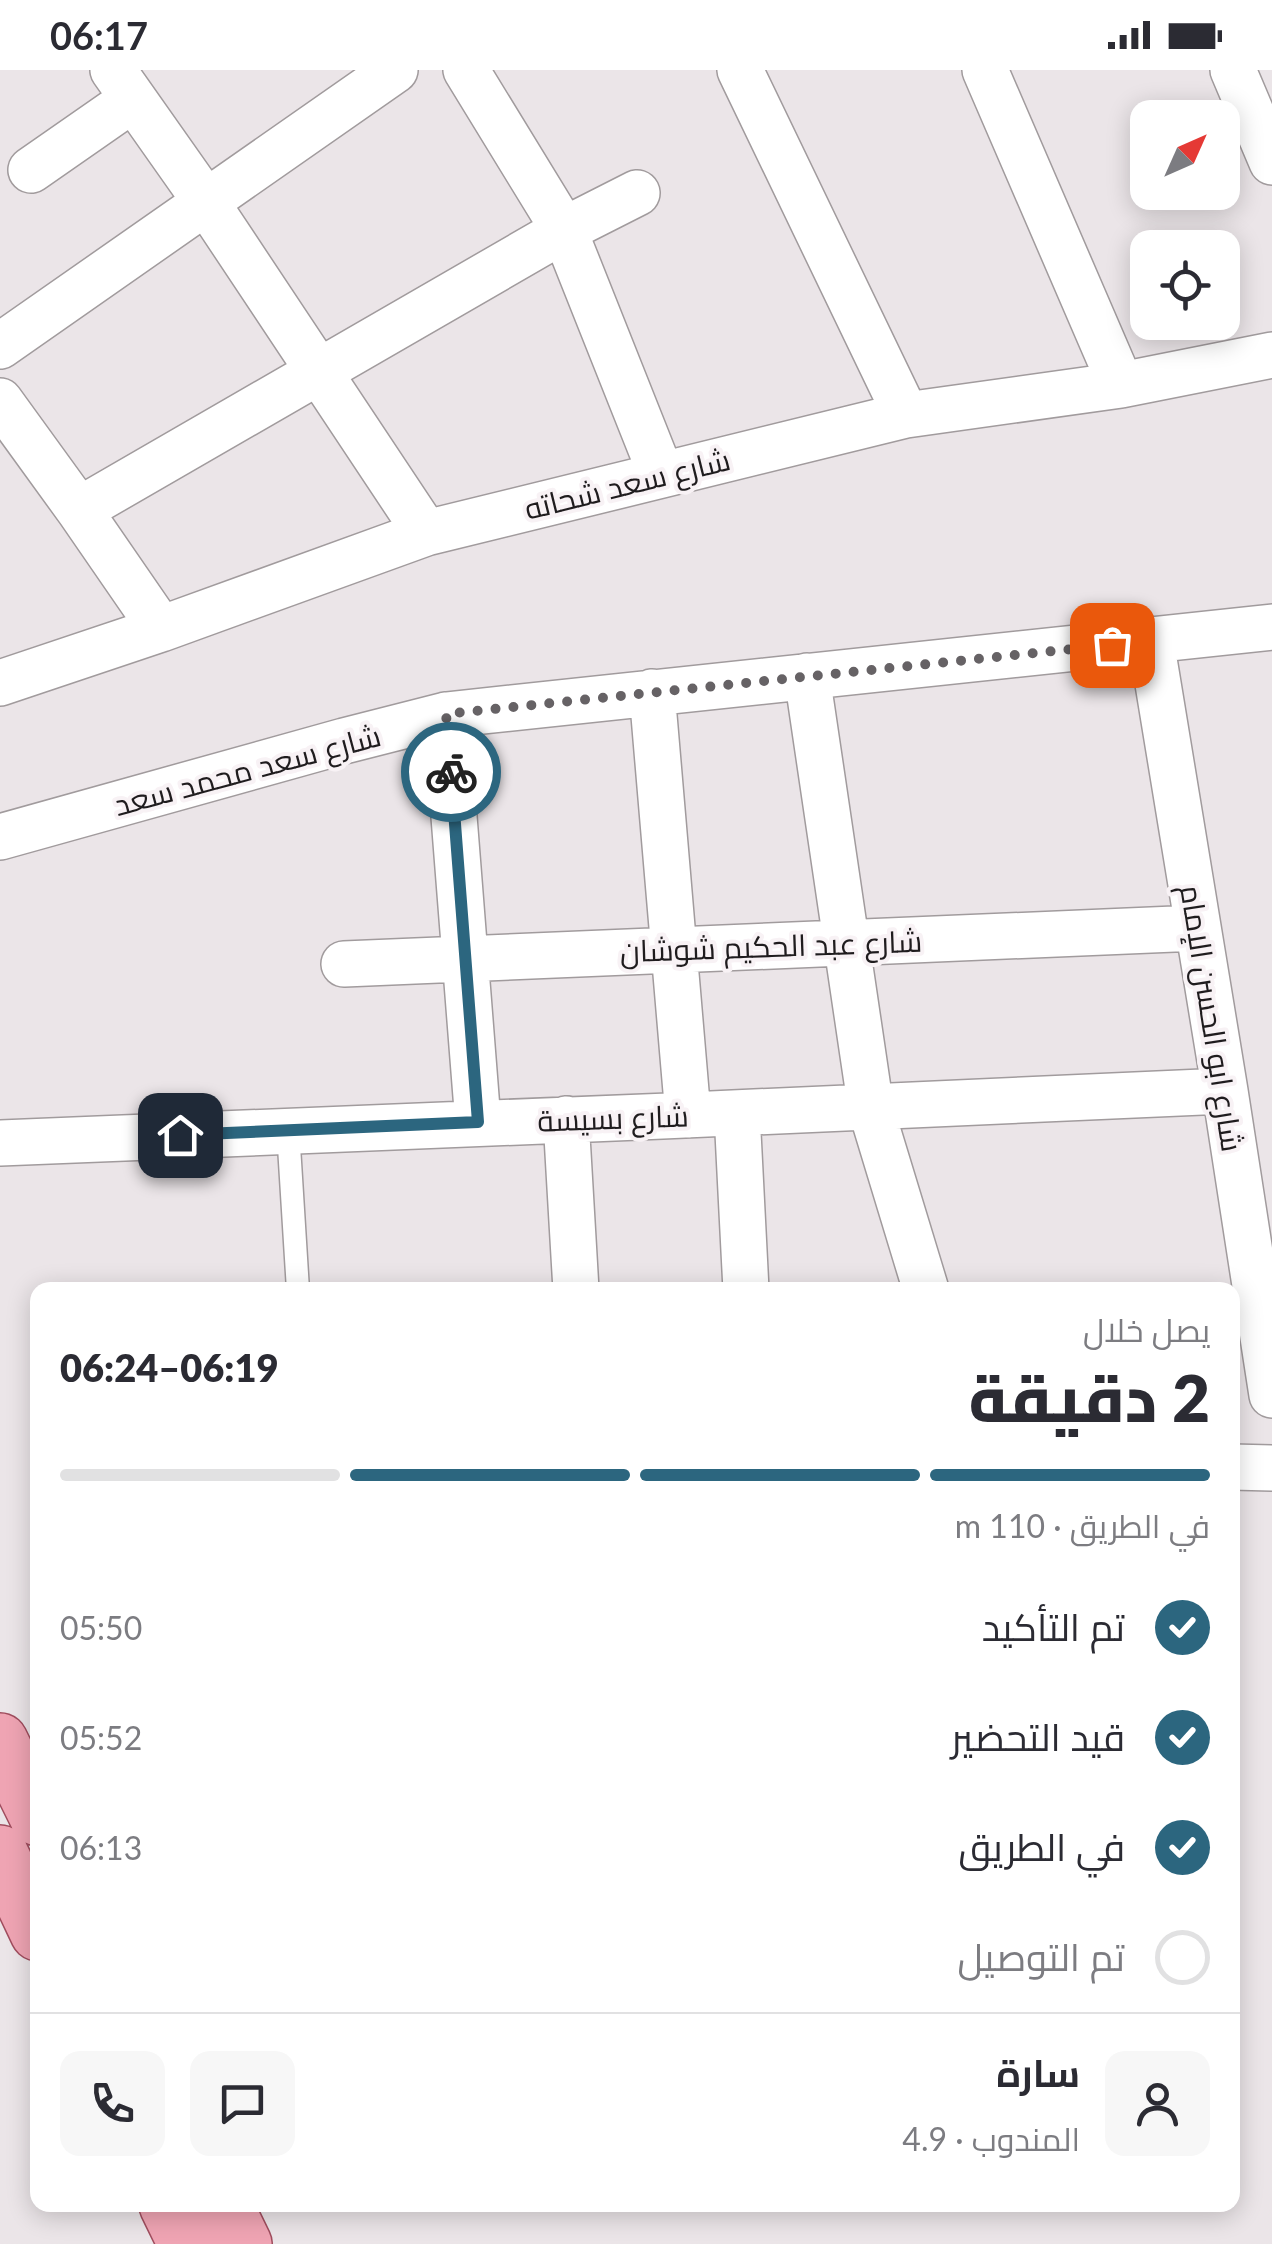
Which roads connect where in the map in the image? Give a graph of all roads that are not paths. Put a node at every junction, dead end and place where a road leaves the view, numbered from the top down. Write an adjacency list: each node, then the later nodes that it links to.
1 (395, 70): 10 (street)
2 (466, 70): 11 (street)
3 (740, 70): 17 (street)
4 (985, 70): 15 (street)
5 (1234, 70): 7 (street)
6 (128, 81): 8 (street); 10 (street)
7 (1272, 162)
8 (31, 170)
9 (636, 194): 11 (street)
10 (206, 202): 12 (street); 14 (street)
11 (564, 230): 14 (street); 18 (street)
12 (0, 346)
13 (1272, 355): 15 (street, شارع سعد شحاته)
14 (319, 371): 19 (street); 20 (street)
15 (1121, 386): 17 (street, شارع سعد شحاته)
16 (0, 402): 19 (street)
17 (906, 415): 18 (street, شارع سعد شحاته)
18 (661, 474): 20 (street, شارع سعد شحاته)
19 (79, 510): 22 (street)
20 (426, 534): 22 (street, شارع سعد شحاته)
21 (1272, 627): 23 (street, شارع سعد محمد سعد)
22 (162, 629): 25 (street, شارع سعد شحاته)
23 (1150, 641): 24 (street, شارع سعد محمد سعد); 29 (street, شارع ابو الحسن الإمام)
24 (808, 676): 26 (street, شارع سعد محمد سعد); 30 (street)
25 (0, 683)
26 (652, 692): 27 (street, شارع سعد محمد سعد); 31 (street)
27 (446, 714): 28 (street, شارع سعد محمد سعد); 32 (street)
28 (0, 838)
29 (1198, 928): 30 (street, شارع عبد الحكيم شوشان); 34 (street, شارع ابو الحسن الإمام)
30 (847, 942): 31 (street, شارع عبد الحكيم شوشان); 35 (street)
31 (674, 949): 32 (street, شارع عبد الحكيم شوشان); 37 (street)
32 (465, 958): 33 (street, شارع عبد الحكيم شوشان); 39 (street)
33 (344, 964)
34 (1225, 1090): 35 (street, شارع بسيسة); 46 (street, شارع ابو الحسن الإمام)
35 (872, 1109): 36 (street, شارع بسيسة); 45 (street)
36 (737, 1113): 37 (street, شارع بسيسة); 44 (street)
37 (688, 1115): 38 (street, شارع بسيسة)
38 (566, 1119): 39 (street, شارع بسيسة); 43 (street)
39 (478, 1122): 40 (street, شارع بسيسة)
40 (288, 1130): 41 (street, شارع بسيسة); 42 (lane)
41 (0, 1143)
42 (298, 1282)
43 (576, 1282)
44 (746, 1282)
45 (924, 1282)
46 (1242, 1289): 47 (street, شارع ابو الحسن الإمام)
47 (1272, 1395)
48 (1240, 1467): 49 (street)
49 (1272, 1468)
50 (0, 1741): 51 (main road)
51 (30, 1802)
52 (0, 1854): 53 (main road)
53 (30, 1917)
54 (170, 2212): 56 (main road)
55 (228, 2212): 57 (main road)
56 (186, 2244)
57 (244, 2244)

